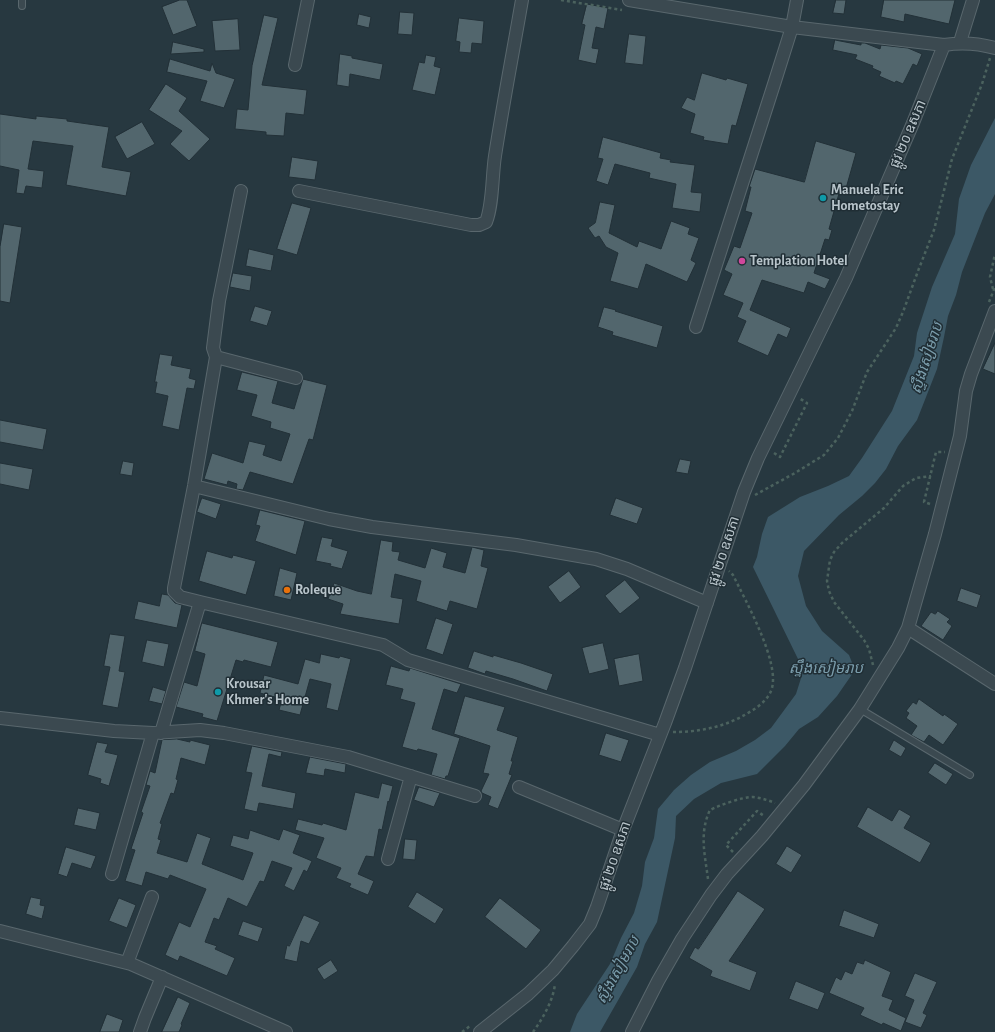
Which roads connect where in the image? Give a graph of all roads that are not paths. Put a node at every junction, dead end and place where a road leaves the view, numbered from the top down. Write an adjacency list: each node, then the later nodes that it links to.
1 (308, 0): 10 (street)
2 (522, 0): 12 (street)
3 (796, 0): 6 (street)
4 (974, 0): 7 (street)
5 (633, 3): 6 (street)
6 (792, 27): 8 (street); 14 (street)
7 (960, 42): 8 (street); 9 (street)
8 (944, 45): 19 (street, ផ្លូវ ២០ ឧសភា)
9 (993, 50)
10 (295, 65)
11 (242, 190): 15 (street)
12 (299, 191)
13 (995, 311): 20 (street)
14 (696, 327)
15 (216, 357): 16 (street); 17 (street)
16 (296, 378)
17 (194, 486): 18 (street); 19 (street)
18 (200, 602): 24 (street); 25 (street)
19 (707, 603): 25 (street, ផ្លូវ ២០ ឧសភា)
20 (908, 628): 21 (street); 22 (street)
21 (995, 684)
22 (860, 709): 26 (lane); 40 (street)
23 (0, 718): 24 (street)
24 (157, 733): 27 (street); 32 (street)
25 (660, 735): 30 (street, ផ្លូវ ២០ ឧសភា)
26 (970, 775)
27 (411, 776): 29 (street); 31 (street)
28 (519, 788): 30 (street)
29 (475, 796)
30 (623, 830): 37 (street, ផ្លូវ ២០ ឧសភា)
31 (388, 859)
32 (112, 874)
33 (152, 897): 35 (street)
34 (0, 931): 35 (street)
35 (127, 963): 36 (street)
36 (162, 977): 38 (street); 39 (street)
37 (477, 1027)
38 (140, 1032)
39 (286, 1032)
40 (632, 1032)

